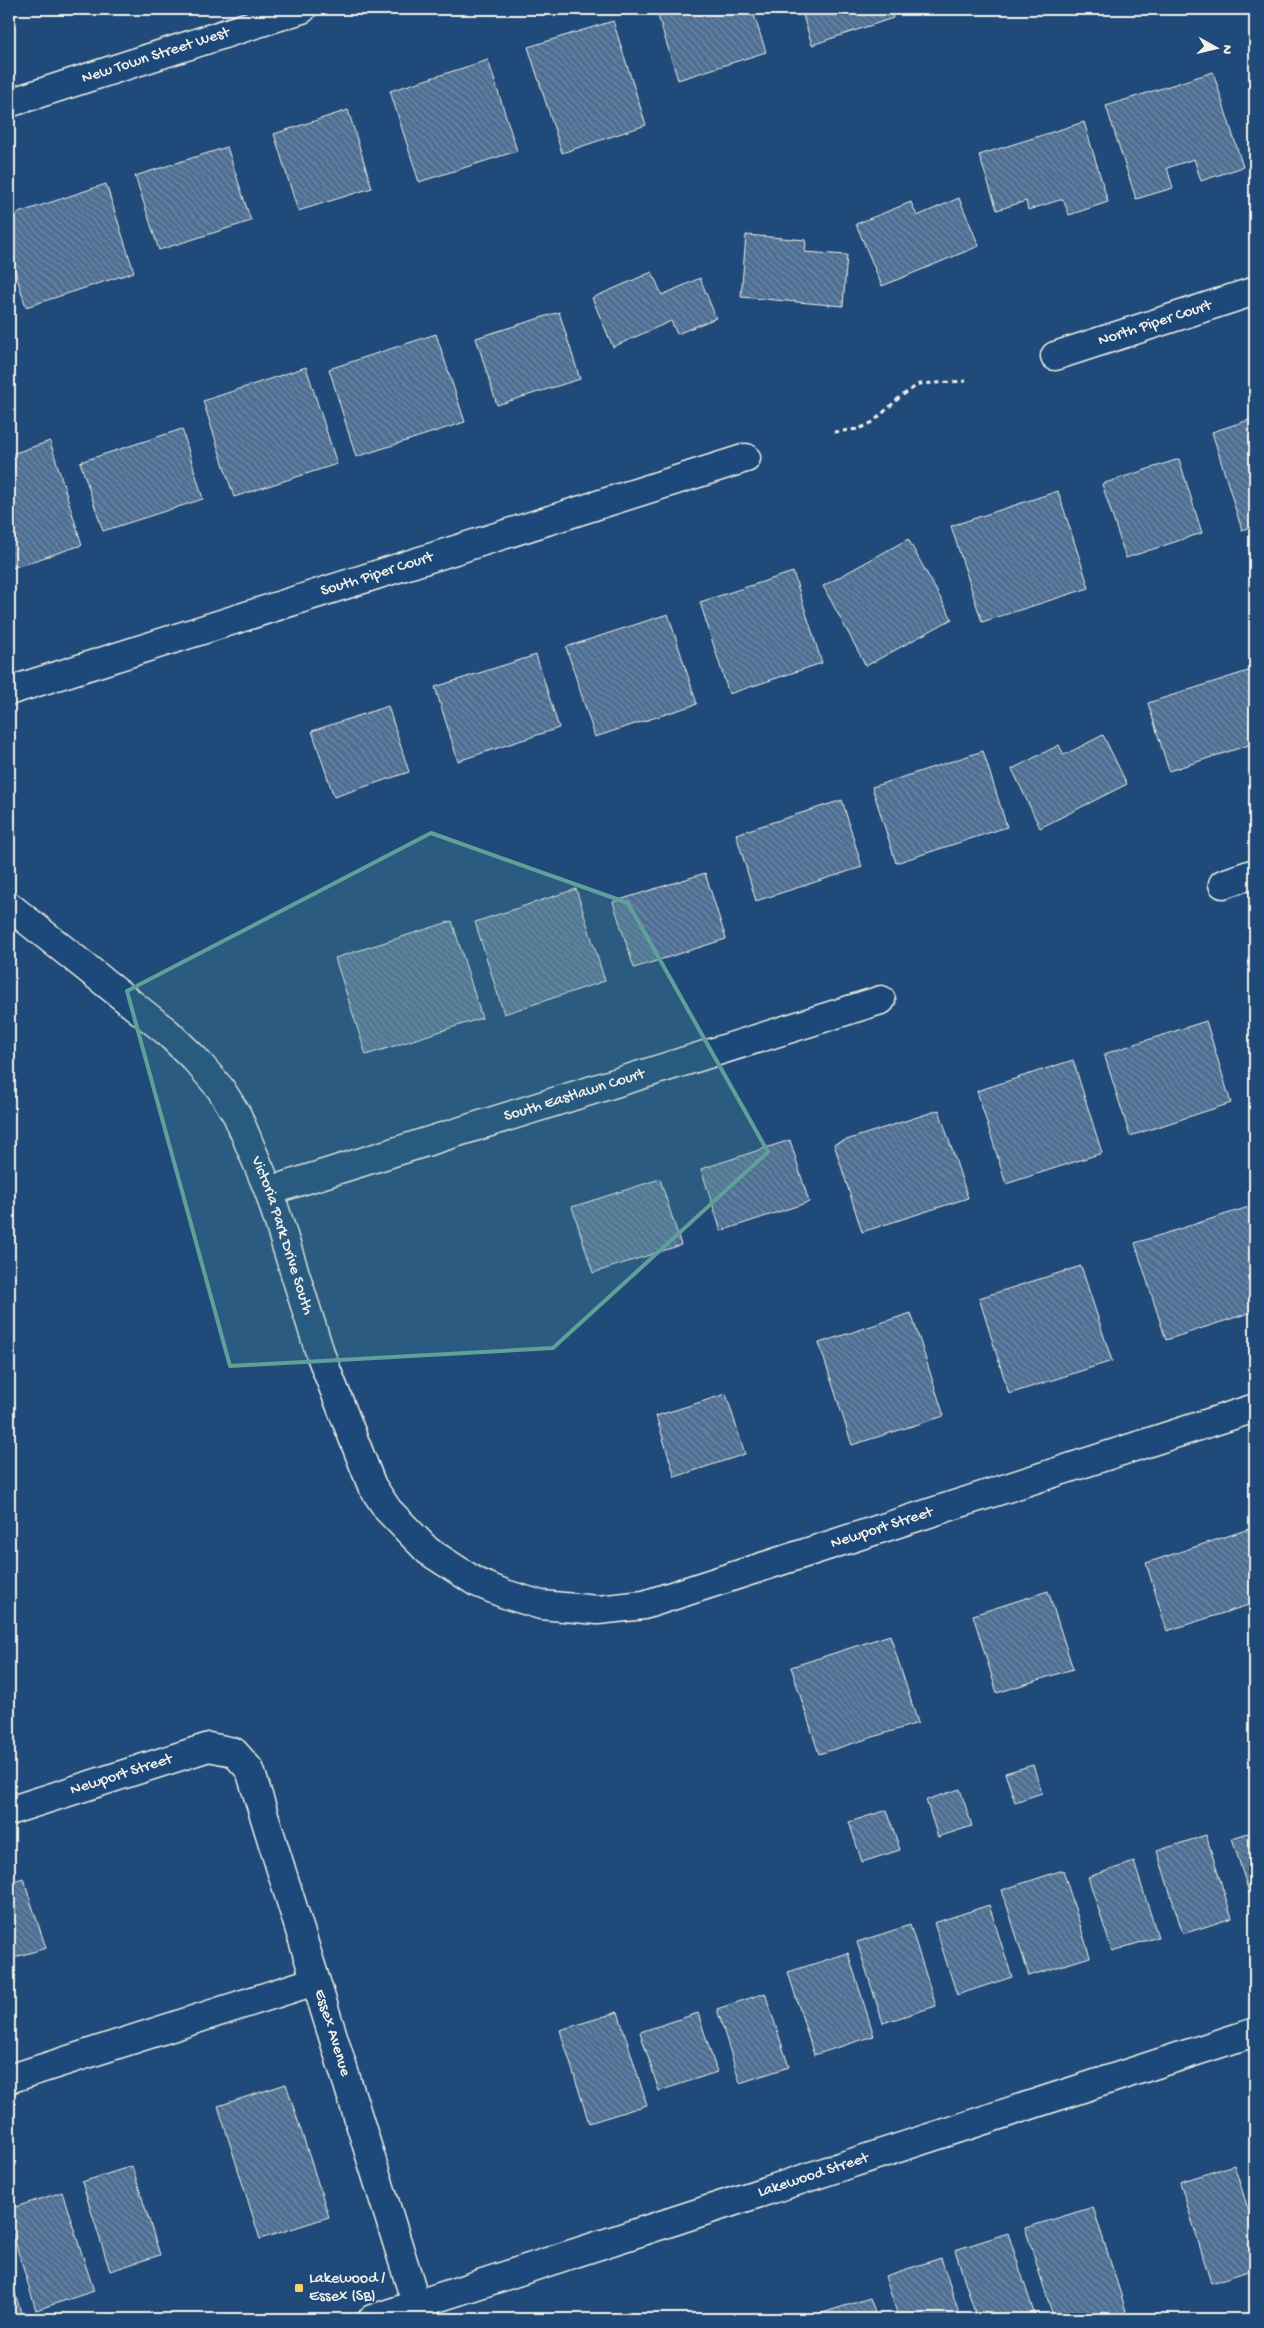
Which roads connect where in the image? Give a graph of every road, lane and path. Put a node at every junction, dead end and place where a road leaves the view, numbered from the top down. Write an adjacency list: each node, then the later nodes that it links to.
1 (302, 9): 2 (street, New Town Street West)
2 (9, 103)
3 (1255, 291): 4 (street, North Piper Court)
4 (1055, 356)
5 (966, 381): 6 (path)
6 (834, 432)
7 (746, 458): 8 (street, South Piper Court)
8 (9, 691)
9 (1255, 873): 10 (street)
10 (1223, 884)
11 (9, 906): 13 (street, Victoria Park Drive South)
12 (881, 1000): 13 (street, South Eastlawn Court)
13 (269, 1191): 15 (street, Victoria Park Drive South)
14 (1255, 1408): 15 (street, Newport Street)
15 (505, 1594)
16 (234, 1752): 17 (street, Newport Street); 18 (street, Essex Avenue)
17 (9, 1811)
18 (315, 1981): 20 (street); 21 (street, Essex Avenue)
19 (1255, 2032): 21 (street, Lakewood Street)
20 (9, 2079)
21 (419, 2312): 22 (street, Lakewood Street)
22 (372, 2319)

